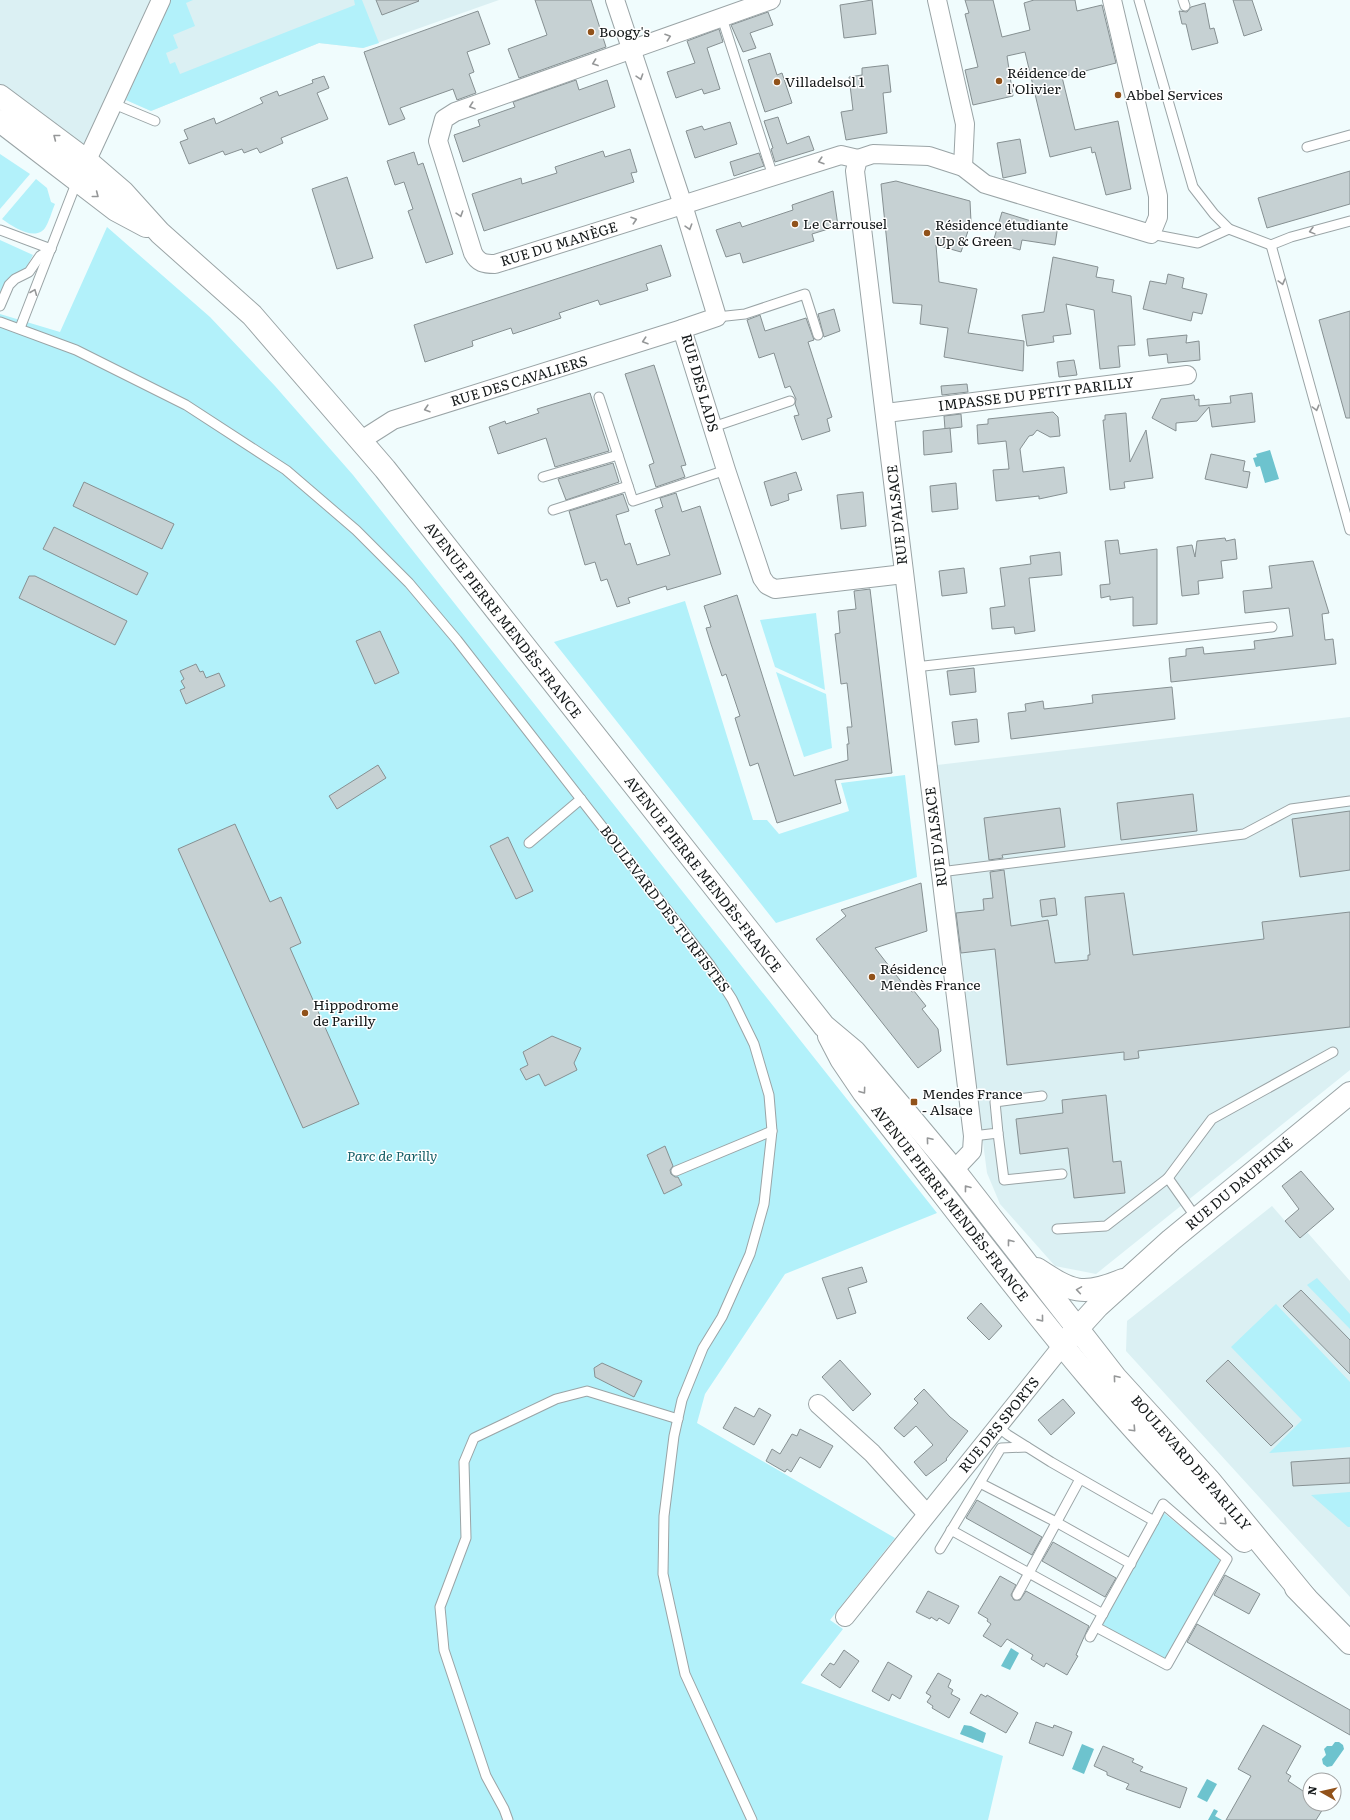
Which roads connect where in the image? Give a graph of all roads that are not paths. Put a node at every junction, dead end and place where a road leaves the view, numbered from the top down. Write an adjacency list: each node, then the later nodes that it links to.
1 (161, 0): 10 (street)
2 (615, 0): 8 (street)
3 (771, 0): 7 (street)
4 (936, 0): 17 (street)
5 (1112, 0): 25 (street)
6 (1139, 0): 22 (lane)
7 (722, 18): 8 (street, one-way to 7); 18 (lane)
8 (631, 50): 20 (street, one-way to 20); 20 (street, RUE DU MANÈGE, one-way to 20)
9 (0, 96): 16 (main road, AVENUE PIERRE MENDÈS-FRANCE, one-way to 9)
10 (114, 104): 12 (lane); 16 (street)
11 (0, 121): 19 (main road, AVENUE PIERRE MENDÈS-FRANCE)
12 (155, 121)
13 (1350, 135): 14 (lane)
14 (1307, 147)
15 (858, 159): 17 (street); 18 (street, RUE DU MANÈGE, one-way to 18); 37 (street, RUE D'ALSACE)
16 (87, 161): 19 (street); 24 (main road, AVENUE PIERRE MENDÈS-FRANCE)
17 (963, 167): 25 (street)
18 (773, 176): 20 (street, RUE DU MANÈGE)
19 (77, 181): 24 (main road, AVENUE PIERRE MENDÈS-FRANCE, one-way to 24); 27 (lane)
20 (683, 205): 29 (street, one-way to 29)
21 (1350, 221): 26 (lane, one-way to 26)
22 (1228, 229): 25 (lane); 26 (lane)
23 (0, 230): 27 (lane)
24 (160, 234): 39 (main road, AVENUE PIERRE MENDÈS-FRANCE)
25 (1151, 234)
26 (1271, 245): 44 (lane, one-way to 44)
27 (51, 249): 28 (lane); 31 (lane, one-way to 27)
28 (0, 306)
29 (717, 317): 32 (street, RUE DES LADS); 33 (lane)
30 (0, 322): 31 (lane, BOULEVARD DES TURFISTES)
31 (20, 328): 50 (lane, BOULEVARD DES TURFISTES)
32 (682, 329): 38 (street, RUE DES LADS); 39 (street, RUE DES CAVALIERS, one-way to 39)
33 (818, 335)
34 (1187, 375): 37 (street, IMPASSE DU PETIT PARILLY)
35 (599, 397): 40 (lane)
36 (790, 401): 38 (lane)
37 (886, 413): 47 (street, RUE D'ALSACE)
38 (713, 427): 41 (street, RUE DES LADS)
39 (360, 441): 55 (main road, AVENUE PIERRE MENDÈS-FRANCE)
40 (618, 454): 42 (lane); 43 (lane)
41 (726, 470): 43 (lane); 47 (street, RUE DES LADS)
42 (543, 477)
43 (628, 486): 45 (lane)
44 (1346, 499): 46 (lane)
45 (553, 510)
46 (1350, 530)
47 (904, 574): 49 (street, RUE D'ALSACE)
48 (1272, 627): 49 (lane)
49 (915, 667): 53 (street, RUE D'ALSACE)
50 (580, 799): 52 (lane); 58 (lane, BOULEVARD DES TURFISTES)
51 (1350, 801): 53 (lane)
52 (529, 843)
53 (940, 872): 60 (street, RUE D'ALSACE)
54 (1333, 1052): 64 (lane)
55 (848, 1055): 61 (main road, AVENUE PIERRE MENDÈS-FRANCE, one-way to 55); 69 (main road, AVENUE PIERRE MENDÈS-FRANCE, one-way to 69)
56 (1350, 1093): 65 (main road, RUE DU DAUPHINÉ)
57 (1042, 1096): 59 (lane)
58 (772, 1131): 62 (lane); 71 (lane, BOULEVARD DES TURFISTES)
59 (998, 1133): 60 (lane); 63 (lane)
60 (973, 1136): 61 (street, RUE D'ALSACE)
61 (954, 1170): 67 (main road, AVENUE PIERRE MENDÈS-FRANCE, one-way to 61)
62 (676, 1171)
63 (1062, 1174)
64 (1168, 1178): 65 (lane); 66 (lane)
65 (1197, 1219): 68 (main road, RUE DU DAUPHINÉ)
66 (1057, 1229)
67 (1026, 1262): 68 (main road, RUE DU DAUPHINÉ, one-way to 67); 69 (main road, AVENUE PIERRE MENDÈS-FRANCE)
68 (1130, 1277): 69 (main road, RUE DU DAUPHINÉ)
69 (1070, 1336): 72 (street, RUE DES SPORTS); 88 (main road, BOULEVARD DE PARILLY)
70 (818, 1404): 76 (street)
71 (678, 1419): 89 (lane); 90 (lane, BOULEVARD DES TURFISTES)
72 (998, 1427): 73 (lane); 76 (street, RUE DES SPORTS)
73 (1027, 1447): 74 (lane); 75 (lane)
74 (1080, 1479): 77 (lane); 78 (lane)
75 (980, 1483): 77 (lane); 79 (lane)
76 (927, 1514): 85 (street, RUE DES SPORTS)
77 (1056, 1522): 81 (lane); 82 (lane)
78 (1154, 1522): 81 (lane); 86 (lane)
79 (951, 1530): 80 (lane); 82 (lane)
80 (940, 1549)
81 (1131, 1564): 84 (lane)
82 (1028, 1574): 83 (lane); 84 (lane)
83 (1016, 1595)
84 (1103, 1614): 86 (lane)
85 (845, 1617)
86 (1096, 1627): 87 (lane)
87 (1090, 1637)
88 (1350, 1642)
89 (508, 1820)
90 (752, 1820)

